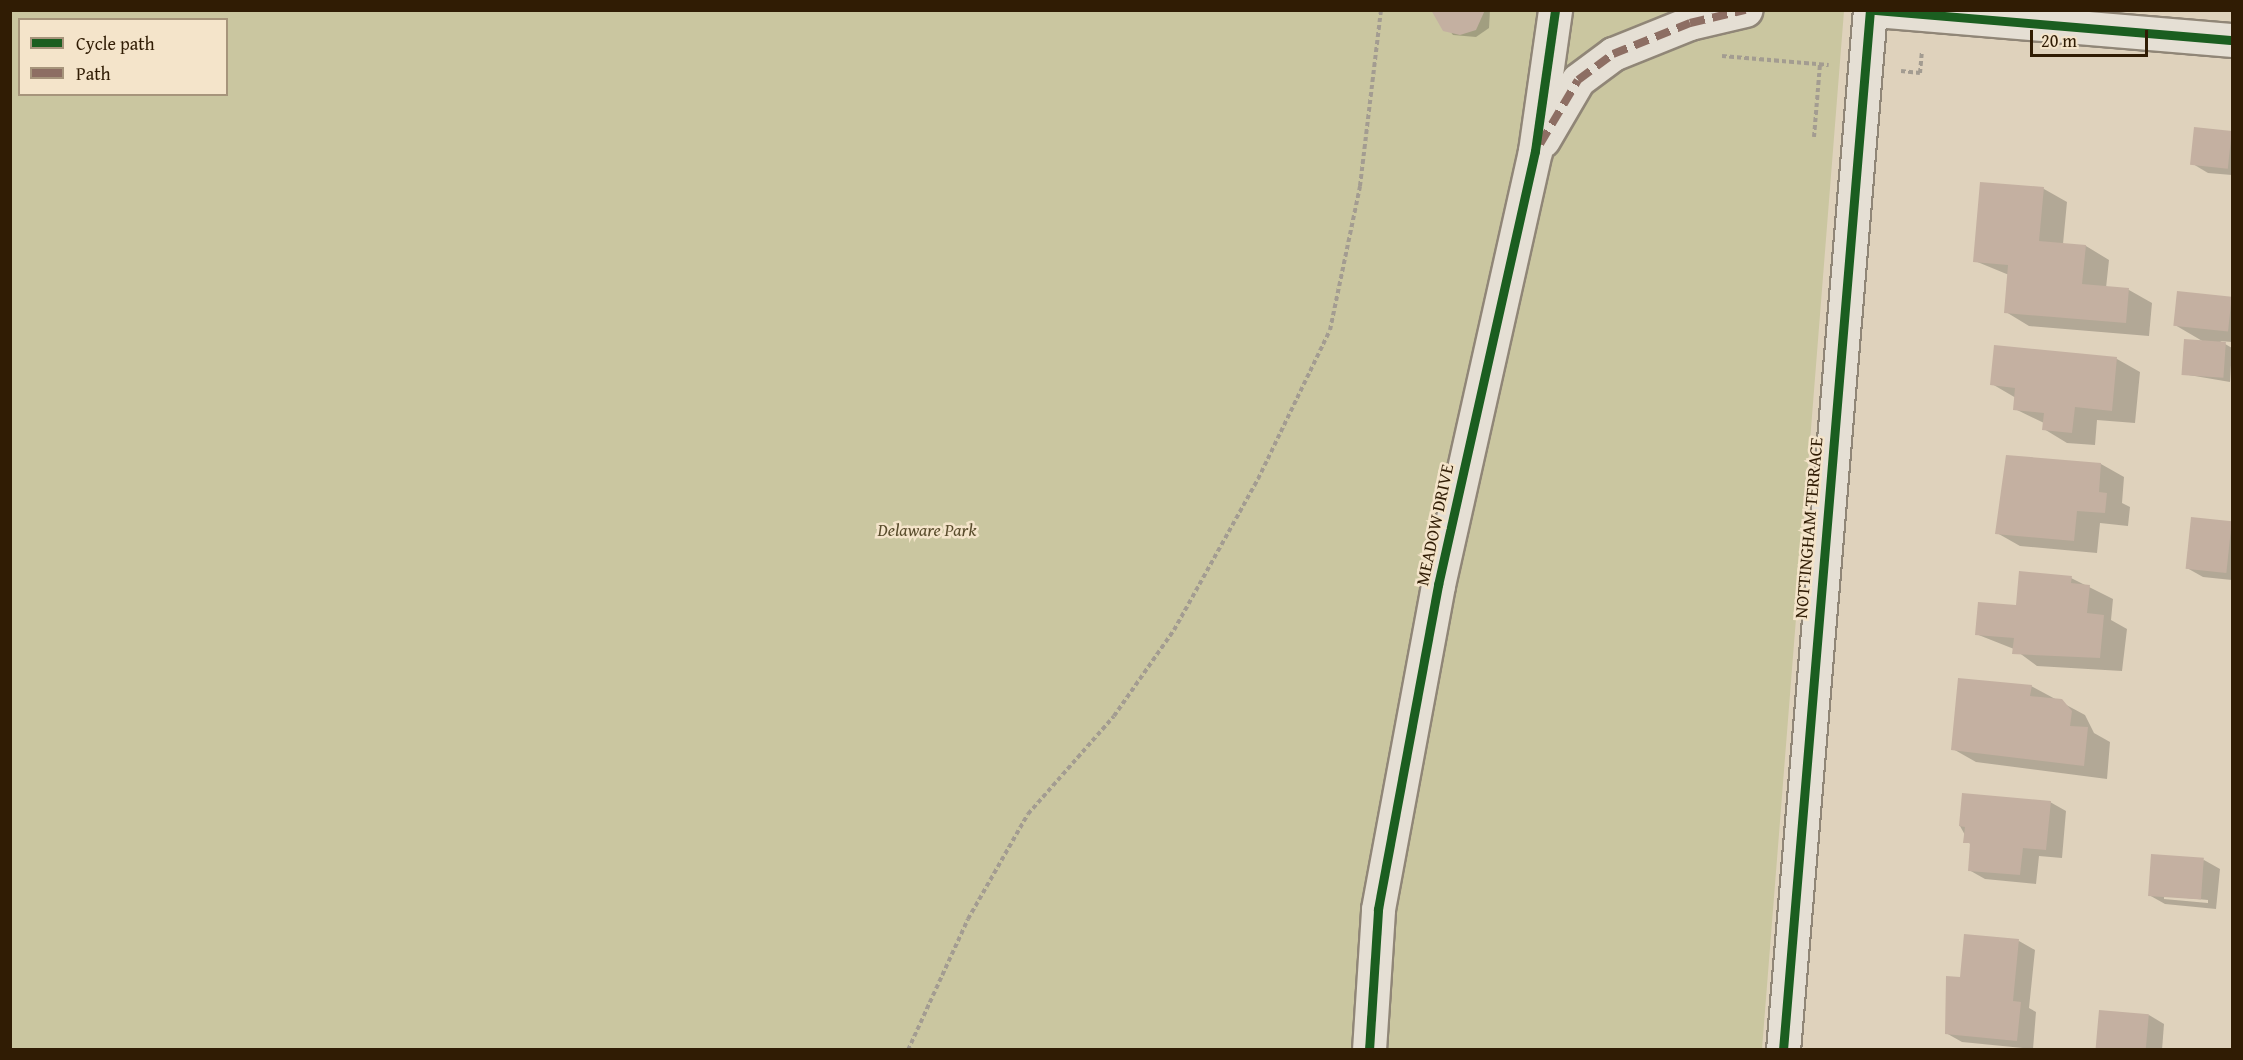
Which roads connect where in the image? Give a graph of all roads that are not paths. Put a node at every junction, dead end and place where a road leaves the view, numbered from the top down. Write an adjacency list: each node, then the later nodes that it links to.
1 (1555, 10): 5 (street, MEADOW DRIVE)
2 (1745, 10): 5 (street)
3 (1872, 10): 4 (street); 7 (street, NOTTINGHAM TERRACE)
4 (2232, 40)
5 (1535, 151): 6 (street, MEADOW DRIVE)
6 (1369, 1050)
7 (1783, 1050)

